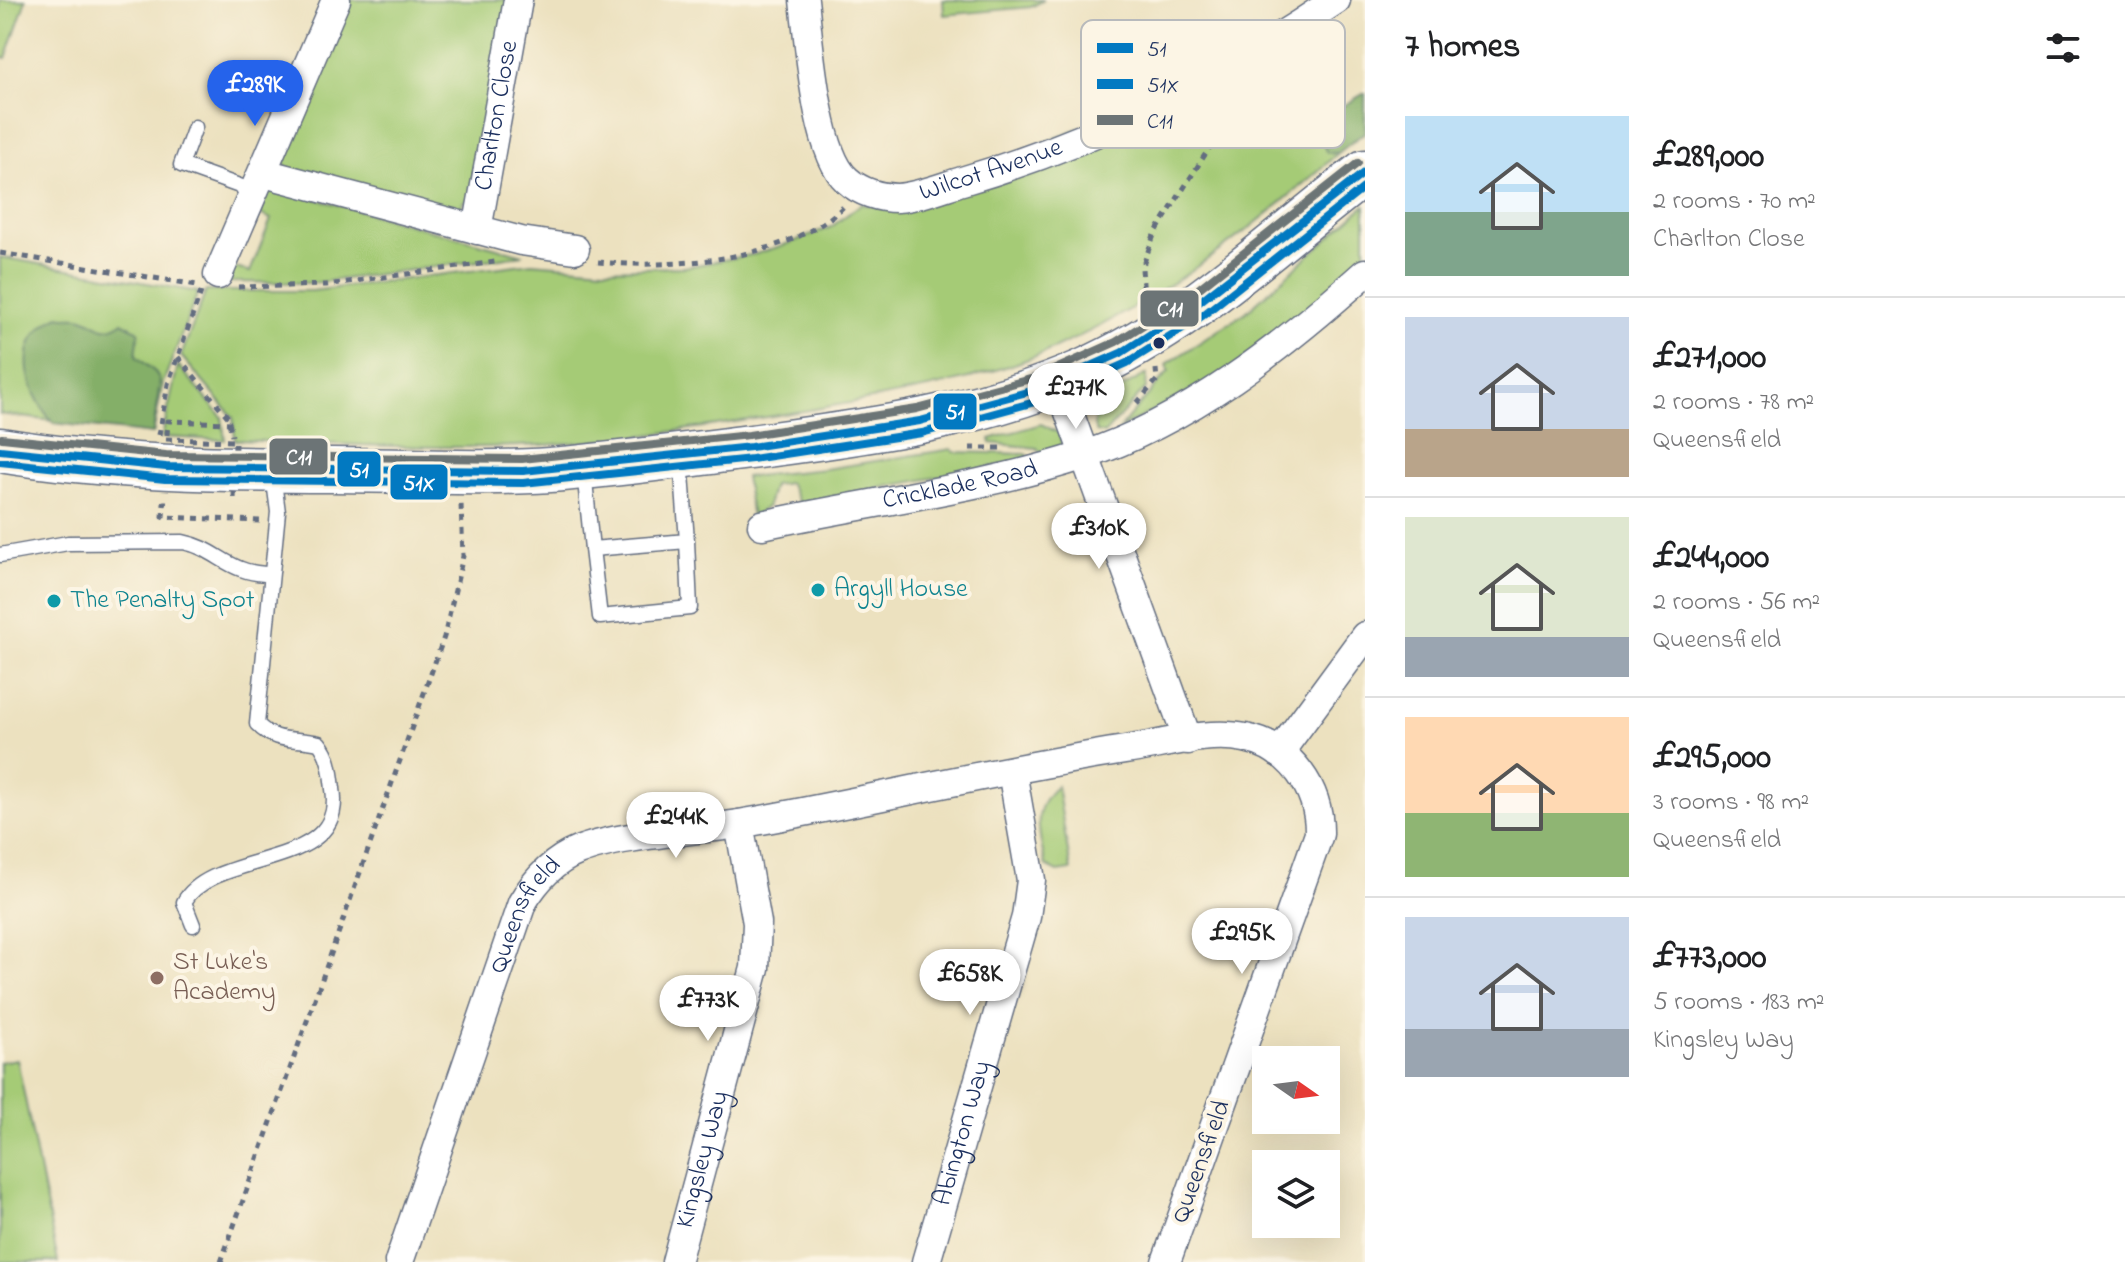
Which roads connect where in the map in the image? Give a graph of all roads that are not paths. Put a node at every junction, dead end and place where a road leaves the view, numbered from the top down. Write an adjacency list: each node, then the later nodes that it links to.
1 (336, 0): 9 (street)
2 (518, 0): 10 (street, Charlton Close)
3 (804, 0): 7 (street, Wilcot Avenue)
4 (1321, 5): 5 (street, Wilcot Avenue)
5 (1301, 20)
6 (195, 127): 9 (lane)
7 (1081, 136)
8 (1365, 172): 14 (main road)
9 (260, 183): 10 (street, Charlton Close); 13 (street)
10 (477, 230): 11 (street, Charlton Close)
11 (575, 249)
12 (1365, 273): 16 (street, Cricklade Road)
13 (211, 280)
14 (1058, 382): 16 (street); 17 (main road)
15 (0, 450): 19 (main road)
16 (1084, 455): 20 (street, Cricklade Road); 26 (street)
17 (680, 456): 18 (main road); 21 (lane)
18 (583, 466): 19 (main road); 22 (lane)
19 (273, 470): 24 (lane)
20 (777, 513)
21 (687, 541): 22 (lane); 22 (lane)
22 (592, 549)
23 (0, 555): 24 (lane)
24 (271, 574): 30 (lane)
25 (1365, 636): 27 (street)
26 (1188, 740): 27 (street, Queensfield); 28 (street, Queensfield)
27 (1279, 753): 34 (street, Queensfield)
28 (1012, 771): 29 (street, Queensfield); 33 (street, Abington Way)
29 (739, 824): 31 (street, Queensfield); 32 (street, Kingsley Way)
30 (193, 925)
31 (399, 1262)
32 (676, 1262)
33 (926, 1262)
34 (1166, 1262)

